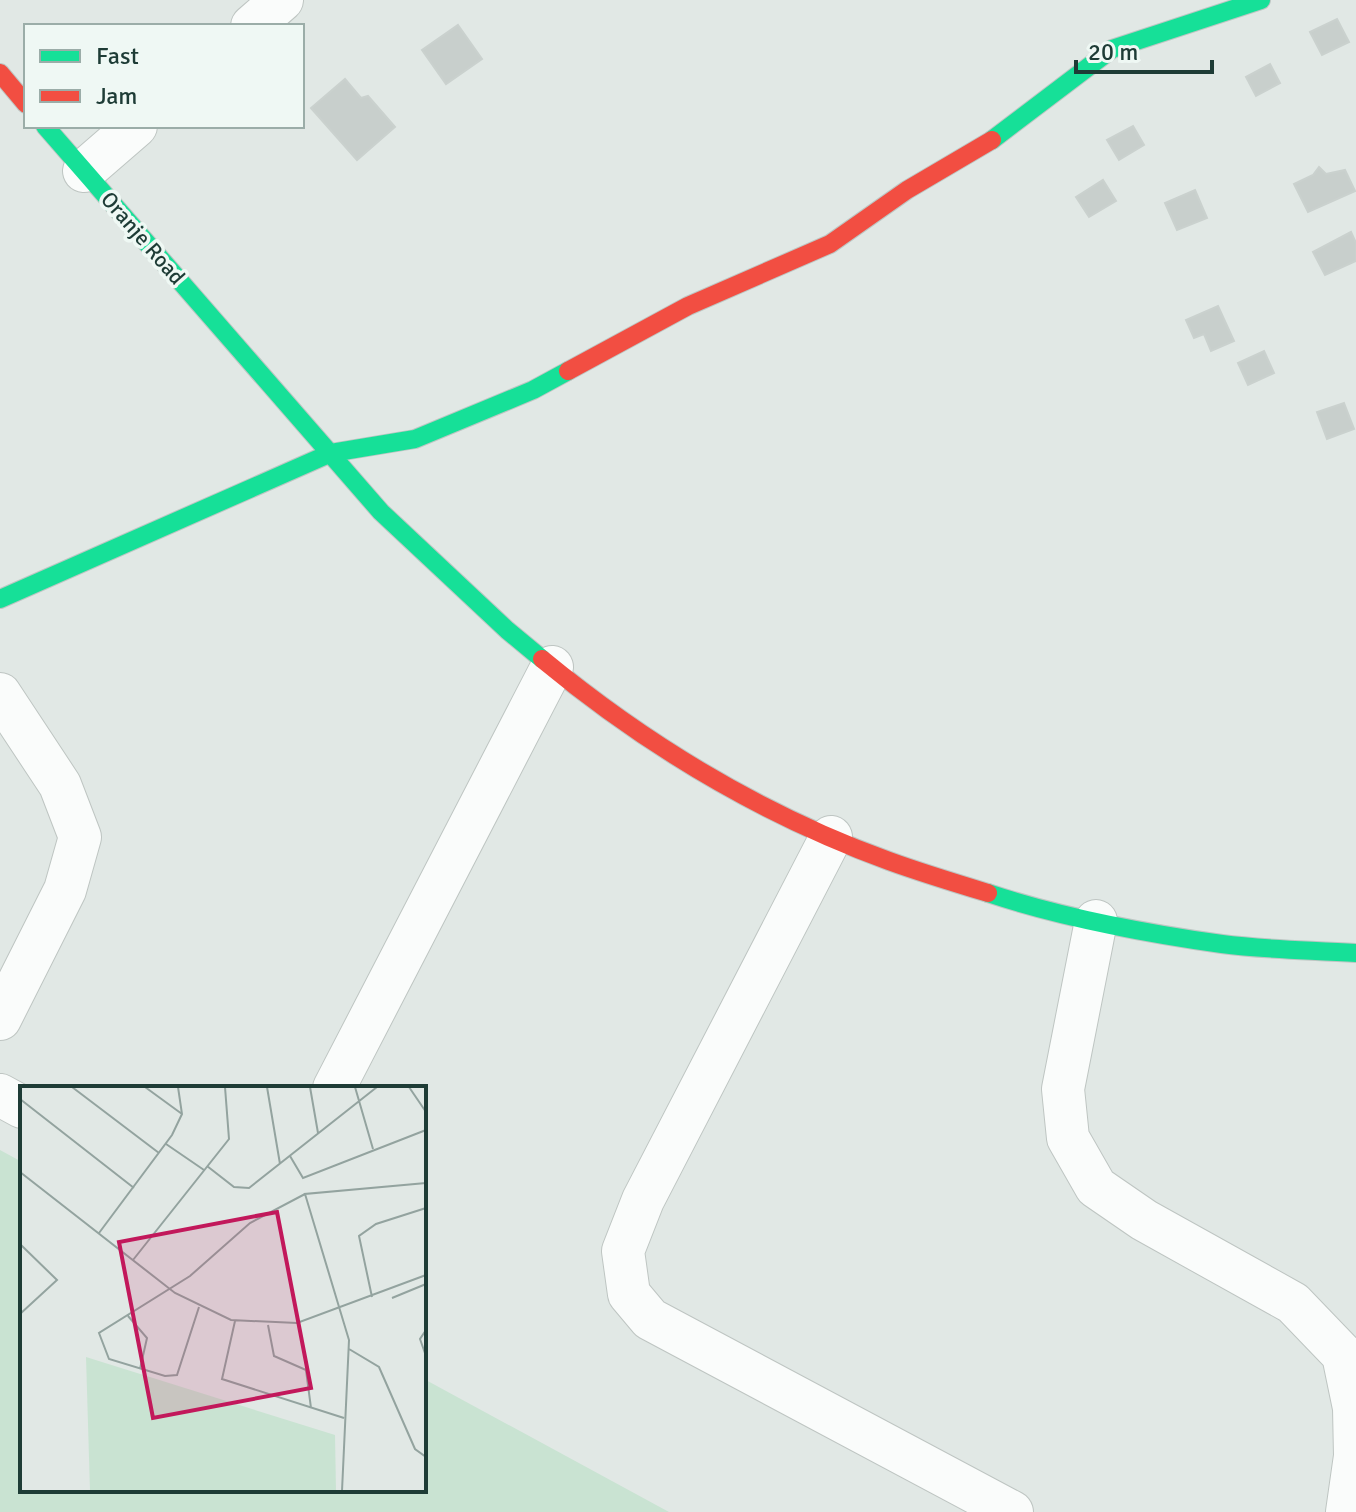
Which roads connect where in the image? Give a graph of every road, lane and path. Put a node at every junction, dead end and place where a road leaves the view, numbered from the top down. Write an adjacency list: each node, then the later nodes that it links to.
1 (282, 0): 3 (street)
2 (1261, 0): 9 (street)
3 (254, 24)
4 (0, 73): 5 (street)
5 (24, 102)
6 (47, 128): 8 (street, Oranje Road)
7 (134, 128): 8 (street)
8 (84, 171): 9 (street, Oranje Road)
9 (331, 453): 10 (street); 11 (street, Oranje Road)
10 (0, 599)
11 (552, 667): 13 (street, Oranje Road); 17 (street)
12 (0, 694): 16 (street)
13 (831, 837): 14 (street, Oranje Road); 20 (street)
14 (1096, 921): 15 (street, Oranje Road); 21 (street)
15 (1356, 953)
16 (0, 1019)
17 (335, 1086)
18 (0, 1095): 19 (street)
19 (20, 1106)
20 (1012, 1512)
21 (1347, 1512)

